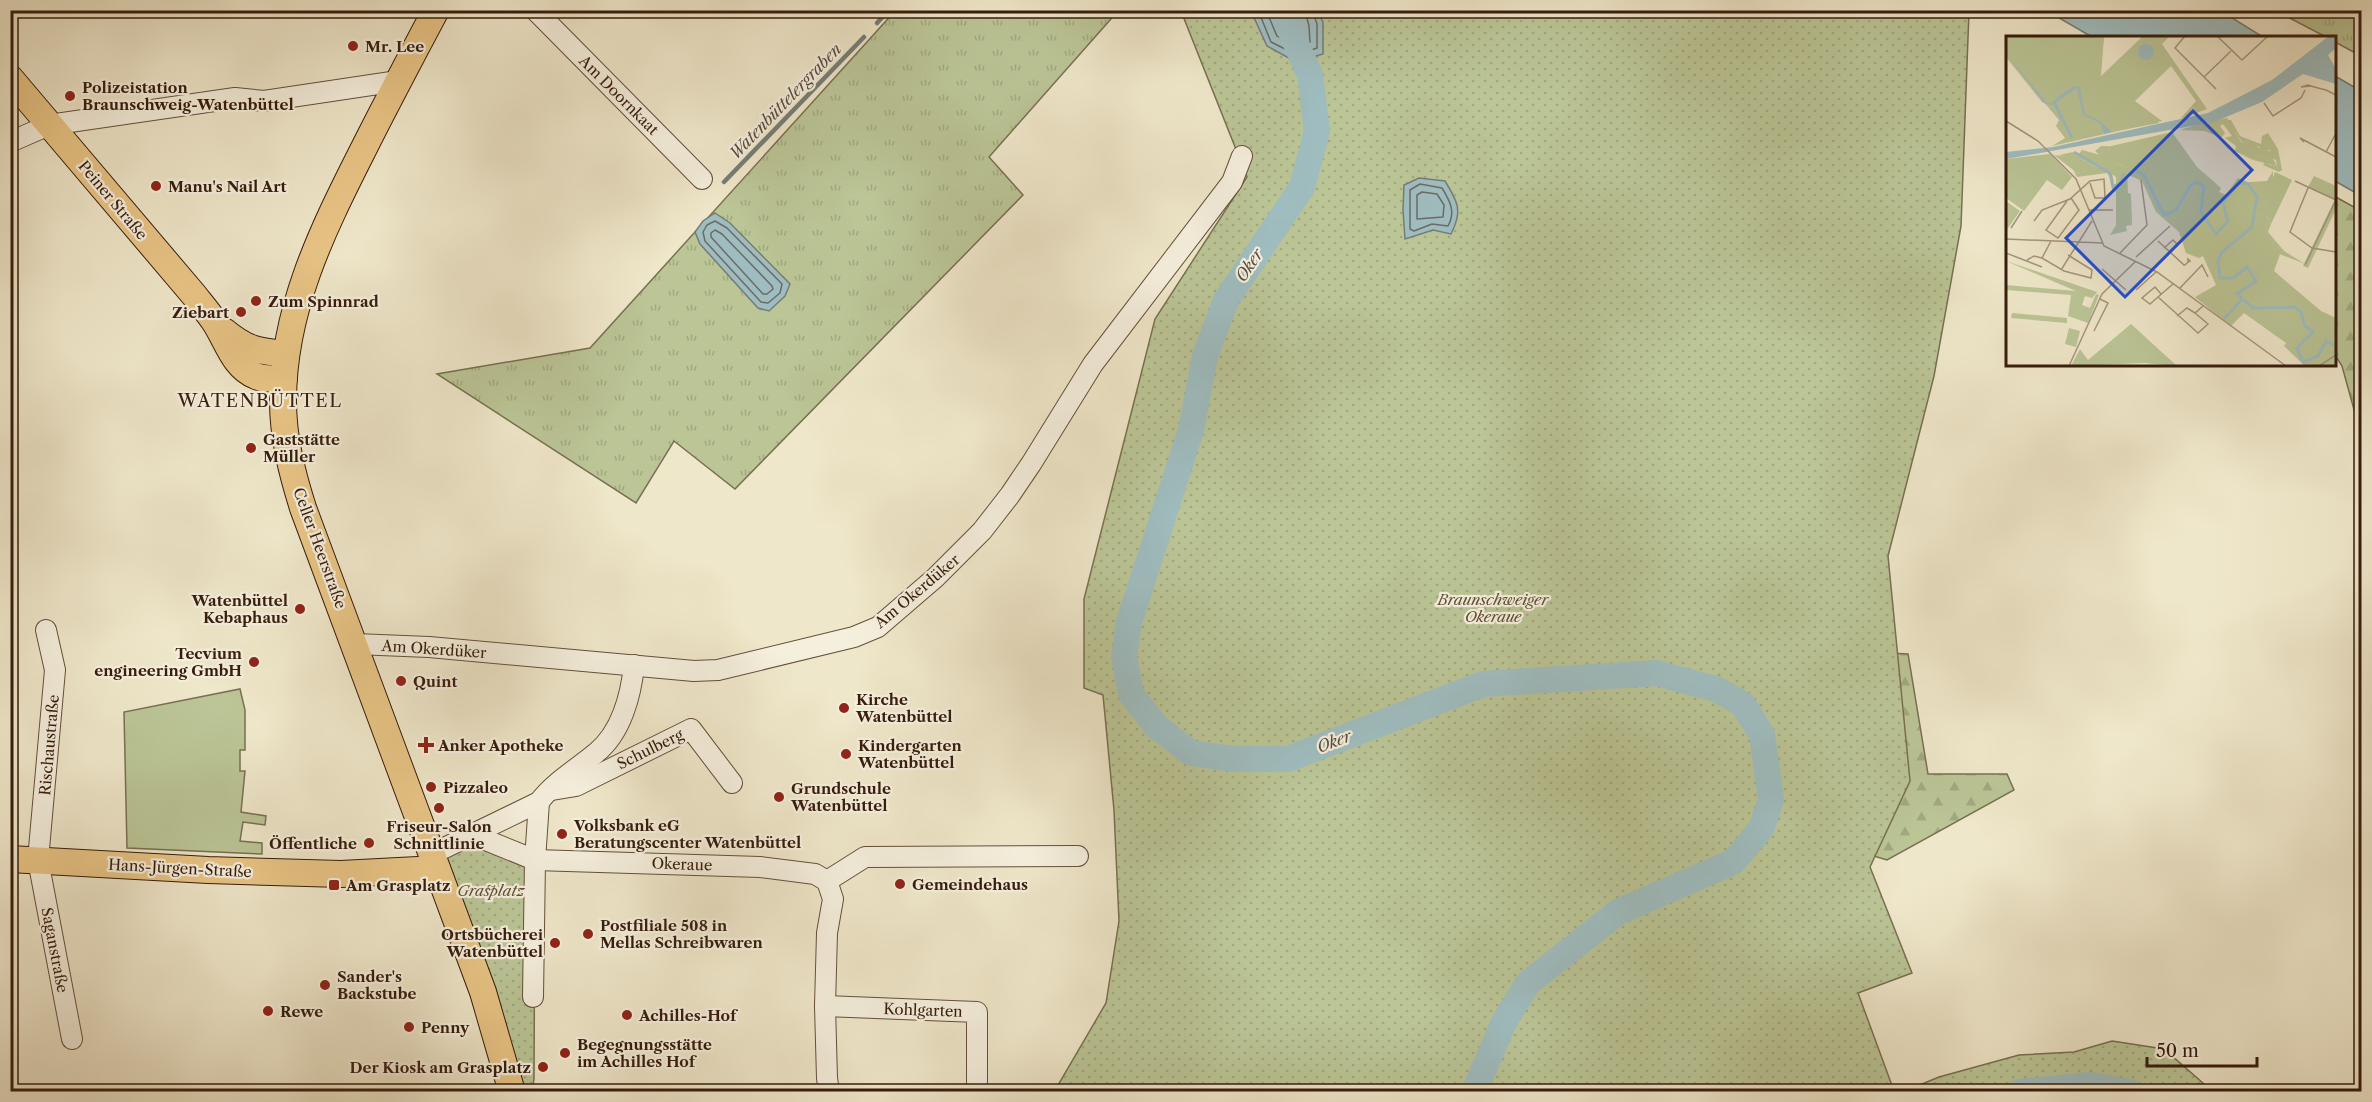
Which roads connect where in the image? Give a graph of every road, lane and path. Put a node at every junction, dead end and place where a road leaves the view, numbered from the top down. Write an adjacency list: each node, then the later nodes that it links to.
1 (436, 10): 4 (main road, Celler Heerstraße)
2 (535, 10): 8 (street, Am Doornkaat)
3 (10, 78): 5 (main road, Peiner Straße)
4 (398, 81): 5 (street); 9 (main road, Celler Heerstraße)
5 (49, 125): 6 (street); 9 (main road, Peiner Straße)
6 (10, 142)
7 (1242, 156): 12 (street, Am Okerdüker)
8 (702, 179)
9 (285, 366): 11 (main road, Celler Heerstraße)
10 (46, 630): 18 (street, Rischaustraße)
11 (356, 644): 12 (street, Am Okerdüker); 20 (main road, Celler Heerstraße)
12 (634, 665): 14 (street, Schulberg)
13 (732, 783): 14 (street, Schulberg)
14 (542, 796): 15 (street); 19 (street)
15 (471, 834): 19 (street); 20 (street)
16 (1078, 856): 21 (street)
17 (10, 858): 18 (main road, Hans-Jürgen-Straße)
18 (38, 860): 20 (main road, Hans-Jürgen-Straße); 24 (street, Saganstraße)
19 (534, 860): 21 (street, Okeraue); 22 (street)
20 (434, 862): 25 (main road, Celler Heerstraße)
21 (827, 881): 23 (street)
22 (533, 997)
23 (825, 1006): 26 (street); 27 (street, Kohlgarten)
24 (72, 1039)
25 (512, 1092)
26 (829, 1092)
27 (976, 1092)

